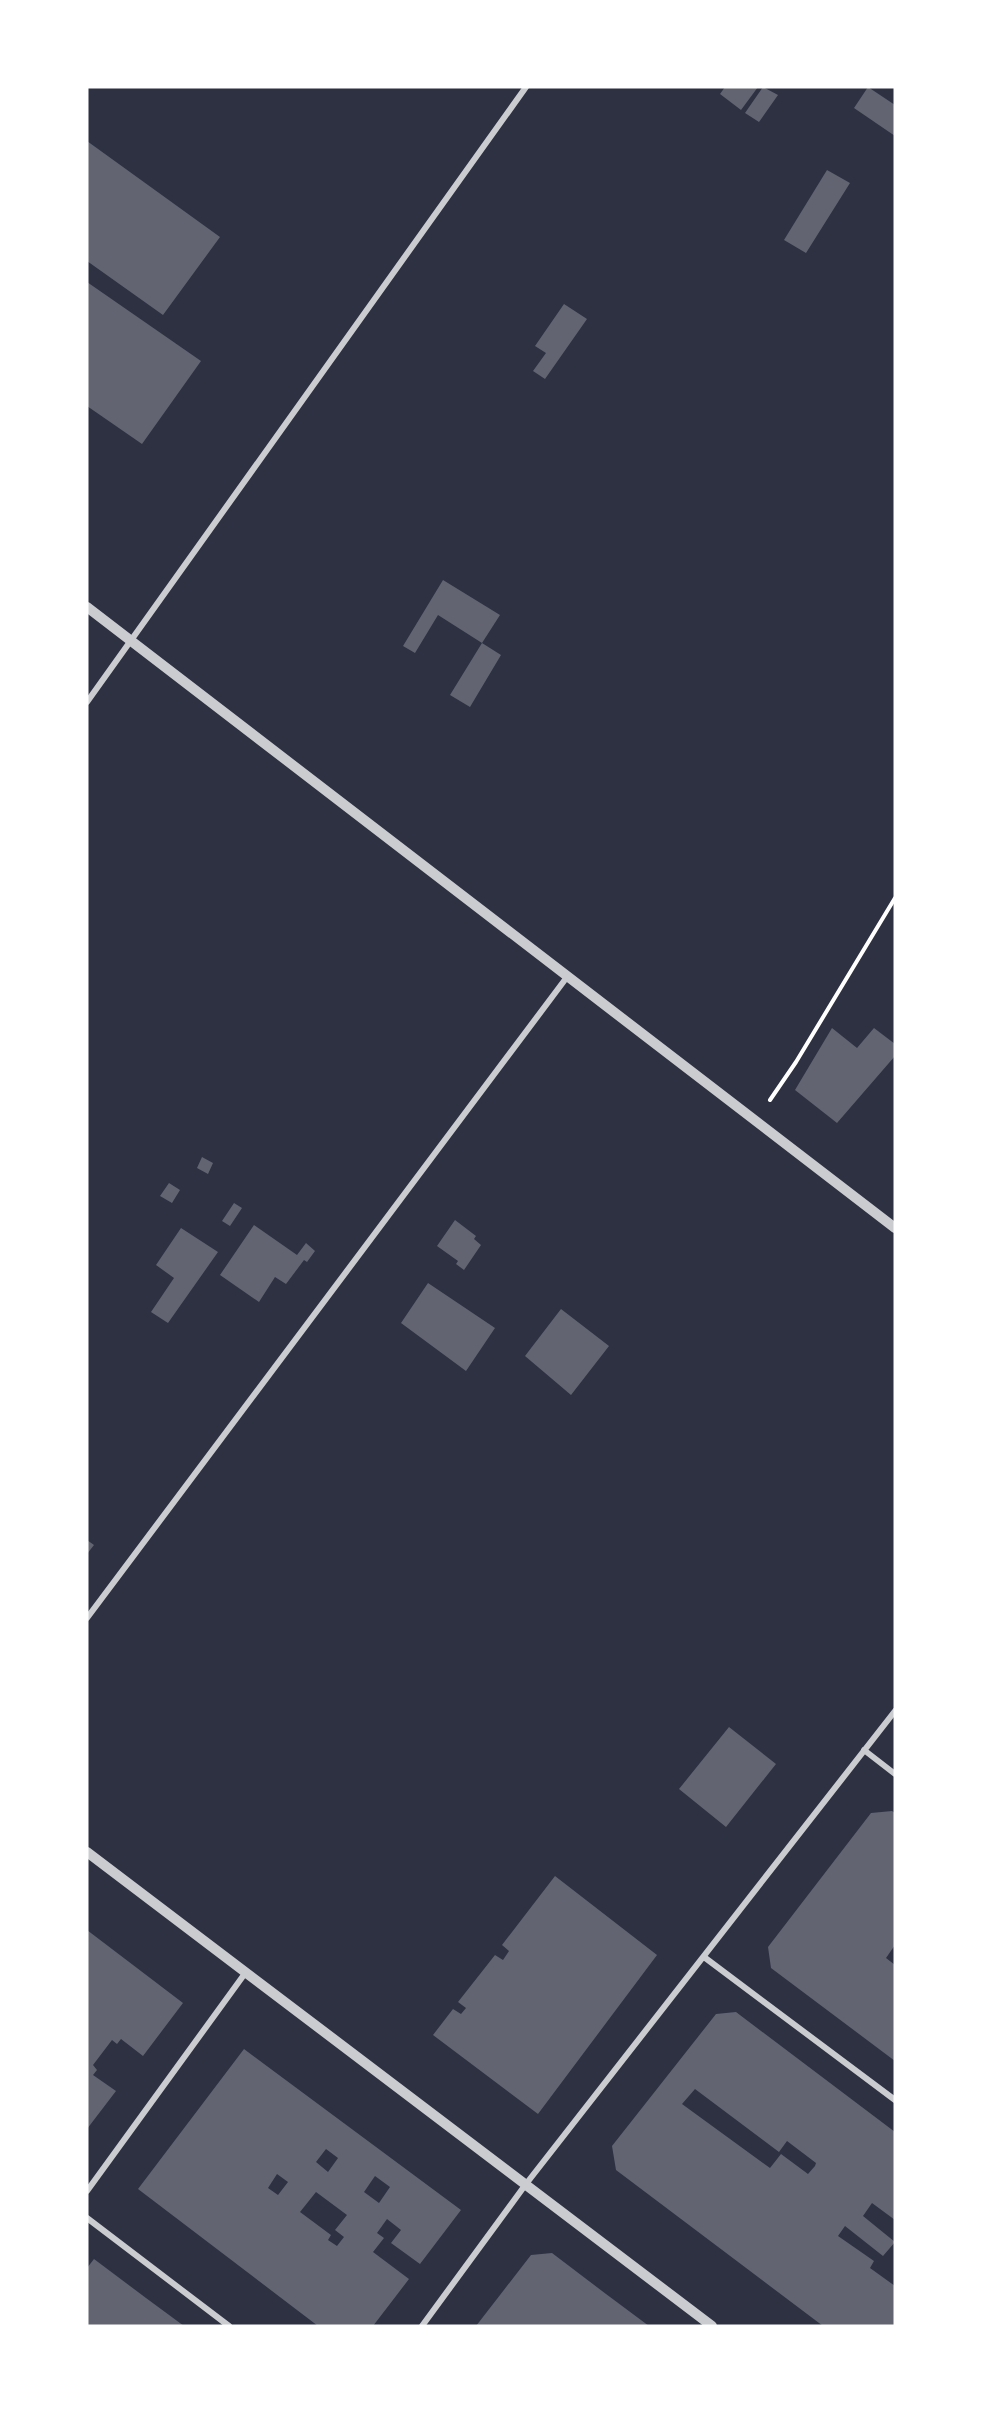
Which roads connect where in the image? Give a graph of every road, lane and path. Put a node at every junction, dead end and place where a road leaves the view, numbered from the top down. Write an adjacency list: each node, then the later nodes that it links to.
1 (526, 87): 3 (street)
2 (87, 607): 3 (street)
3 (131, 643): 4 (street); 6 (street)
4 (87, 702)
5 (895, 898): 7 (path)
6 (567, 976): 7 (street); 9 (street)
7 (756, 1121): 8 (street)
8 (895, 1228)
9 (87, 1617)
10 (895, 1711): 11 (street)
11 (864, 1750): 12 (street); 14 (street)
12 (895, 1774)
13 (87, 1852): 15 (street)
14 (704, 1957): 16 (street); 17 (street)
15 (246, 1972): 17 (street); 18 (street)
16 (895, 2100)
17 (526, 2184): 21 (street); 22 (street)
18 (87, 2192)
19 (87, 2218): 20 (street)
20 (229, 2326)
21 (422, 2326)
22 (712, 2326)

